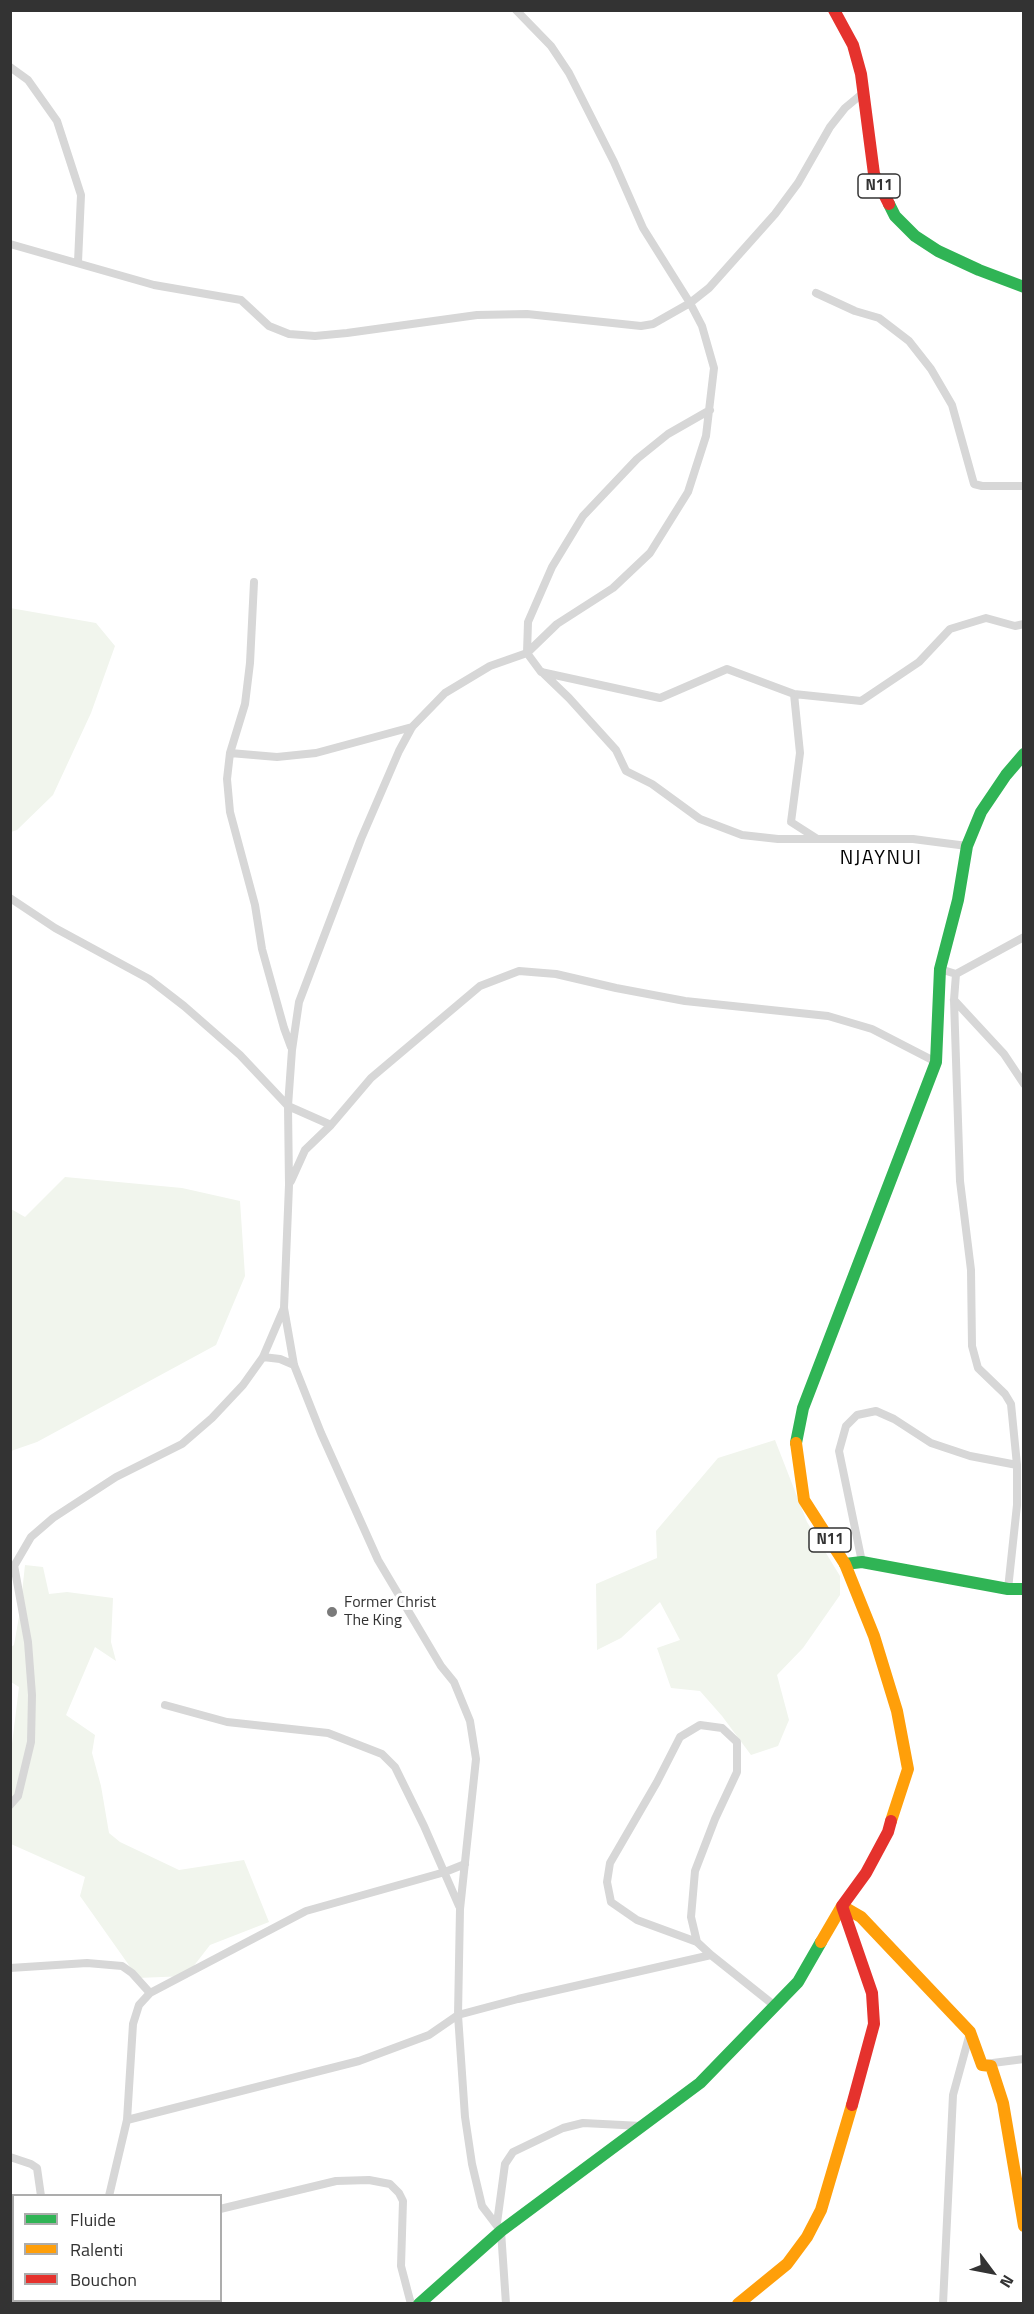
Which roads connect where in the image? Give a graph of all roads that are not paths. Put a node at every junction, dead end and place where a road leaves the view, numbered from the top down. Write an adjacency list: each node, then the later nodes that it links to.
1 (516, 10): 9 (street)
2 (834, 10): 4 (main road, N11)
3 (10, 67): 6 (street)
4 (863, 93): 7 (main road, N11); 9 (street)
5 (10, 244): 6 (street)
6 (78, 262): 9 (street)
7 (1023, 287)
8 (816, 293): 11 (street)
9 (690, 303): 10 (street)
10 (710, 410): 14 (street); 14 (street)
11 (1023, 486)
12 (254, 582): 18 (street)
13 (1023, 624): 16 (street)
14 (527, 653): 15 (street); 17 (street)
15 (542, 672): 16 (street); 20 (street)
16 (794, 694): 20 (street)
17 (412, 727): 18 (street); 27 (street)
18 (230, 753): 27 (street)
19 (1023, 754): 21 (main road, N11)
20 (817, 838): 21 (street)
21 (967, 846): 24 (main road, N11)
22 (10, 898): 30 (street)
23 (1023, 937): 25 (street)
24 (940, 969): 25 (street); 28 (main road, N11)
25 (956, 974): 26 (street)
26 (954, 1000): 29 (street); 36 (street)
27 (292, 1050): 30 (street)
28 (936, 1062): 31 (street); 38 (main road, N11)
29 (1023, 1084)
30 (288, 1106): 31 (street); 32 (street)
31 (331, 1125): 32 (street)
32 (289, 1185): 33 (street)
33 (284, 1308): 34 (street); 35 (street)
34 (263, 1357): 35 (street); 39 (street)
35 (294, 1365): 44 (street)
36 (1017, 1465): 37 (street); 40 (street)
37 (862, 1562): 38 (main road); 40 (main road)
38 (845, 1564): 46 (main road, N11)
39 (12, 1569): 43 (street)
40 (1008, 1589): 41 (main road)
41 (1023, 1589)
42 (165, 1705): 45 (street)
43 (10, 1805)
44 (465, 1864): 45 (street); 47 (street)
45 (445, 1872): 47 (street); 51 (street)
46 (842, 1906): 52 (main road); 54 (main road); 68 (main road)
47 (460, 1909): 53 (street)
48 (697, 1942): 48 (street); 49 (street)
49 (711, 1956): 52 (street); 53 (street)
50 (10, 1968): 51 (street)
51 (150, 1993): 57 (street)
52 (775, 2006): 58 (main road)
53 (458, 2015): 57 (street); 64 (street)
54 (970, 2032): 56 (main road); 69 (street)
55 (1023, 2059): 56 (street)
56 (982, 2065): 63 (main road)
57 (127, 2120): 61 (street)
58 (642, 2126): 64 (main road); 64 (street)
59 (10, 2157): 60 (street)
60 (41, 2194)
61 (109, 2194)
62 (222, 2209): 65 (street)
63 (1023, 2226)
64 (499, 2227): 66 (main road); 67 (street)
65 (411, 2304)
66 (419, 2304)
67 (506, 2304)
68 (738, 2304)
69 (944, 2304)

